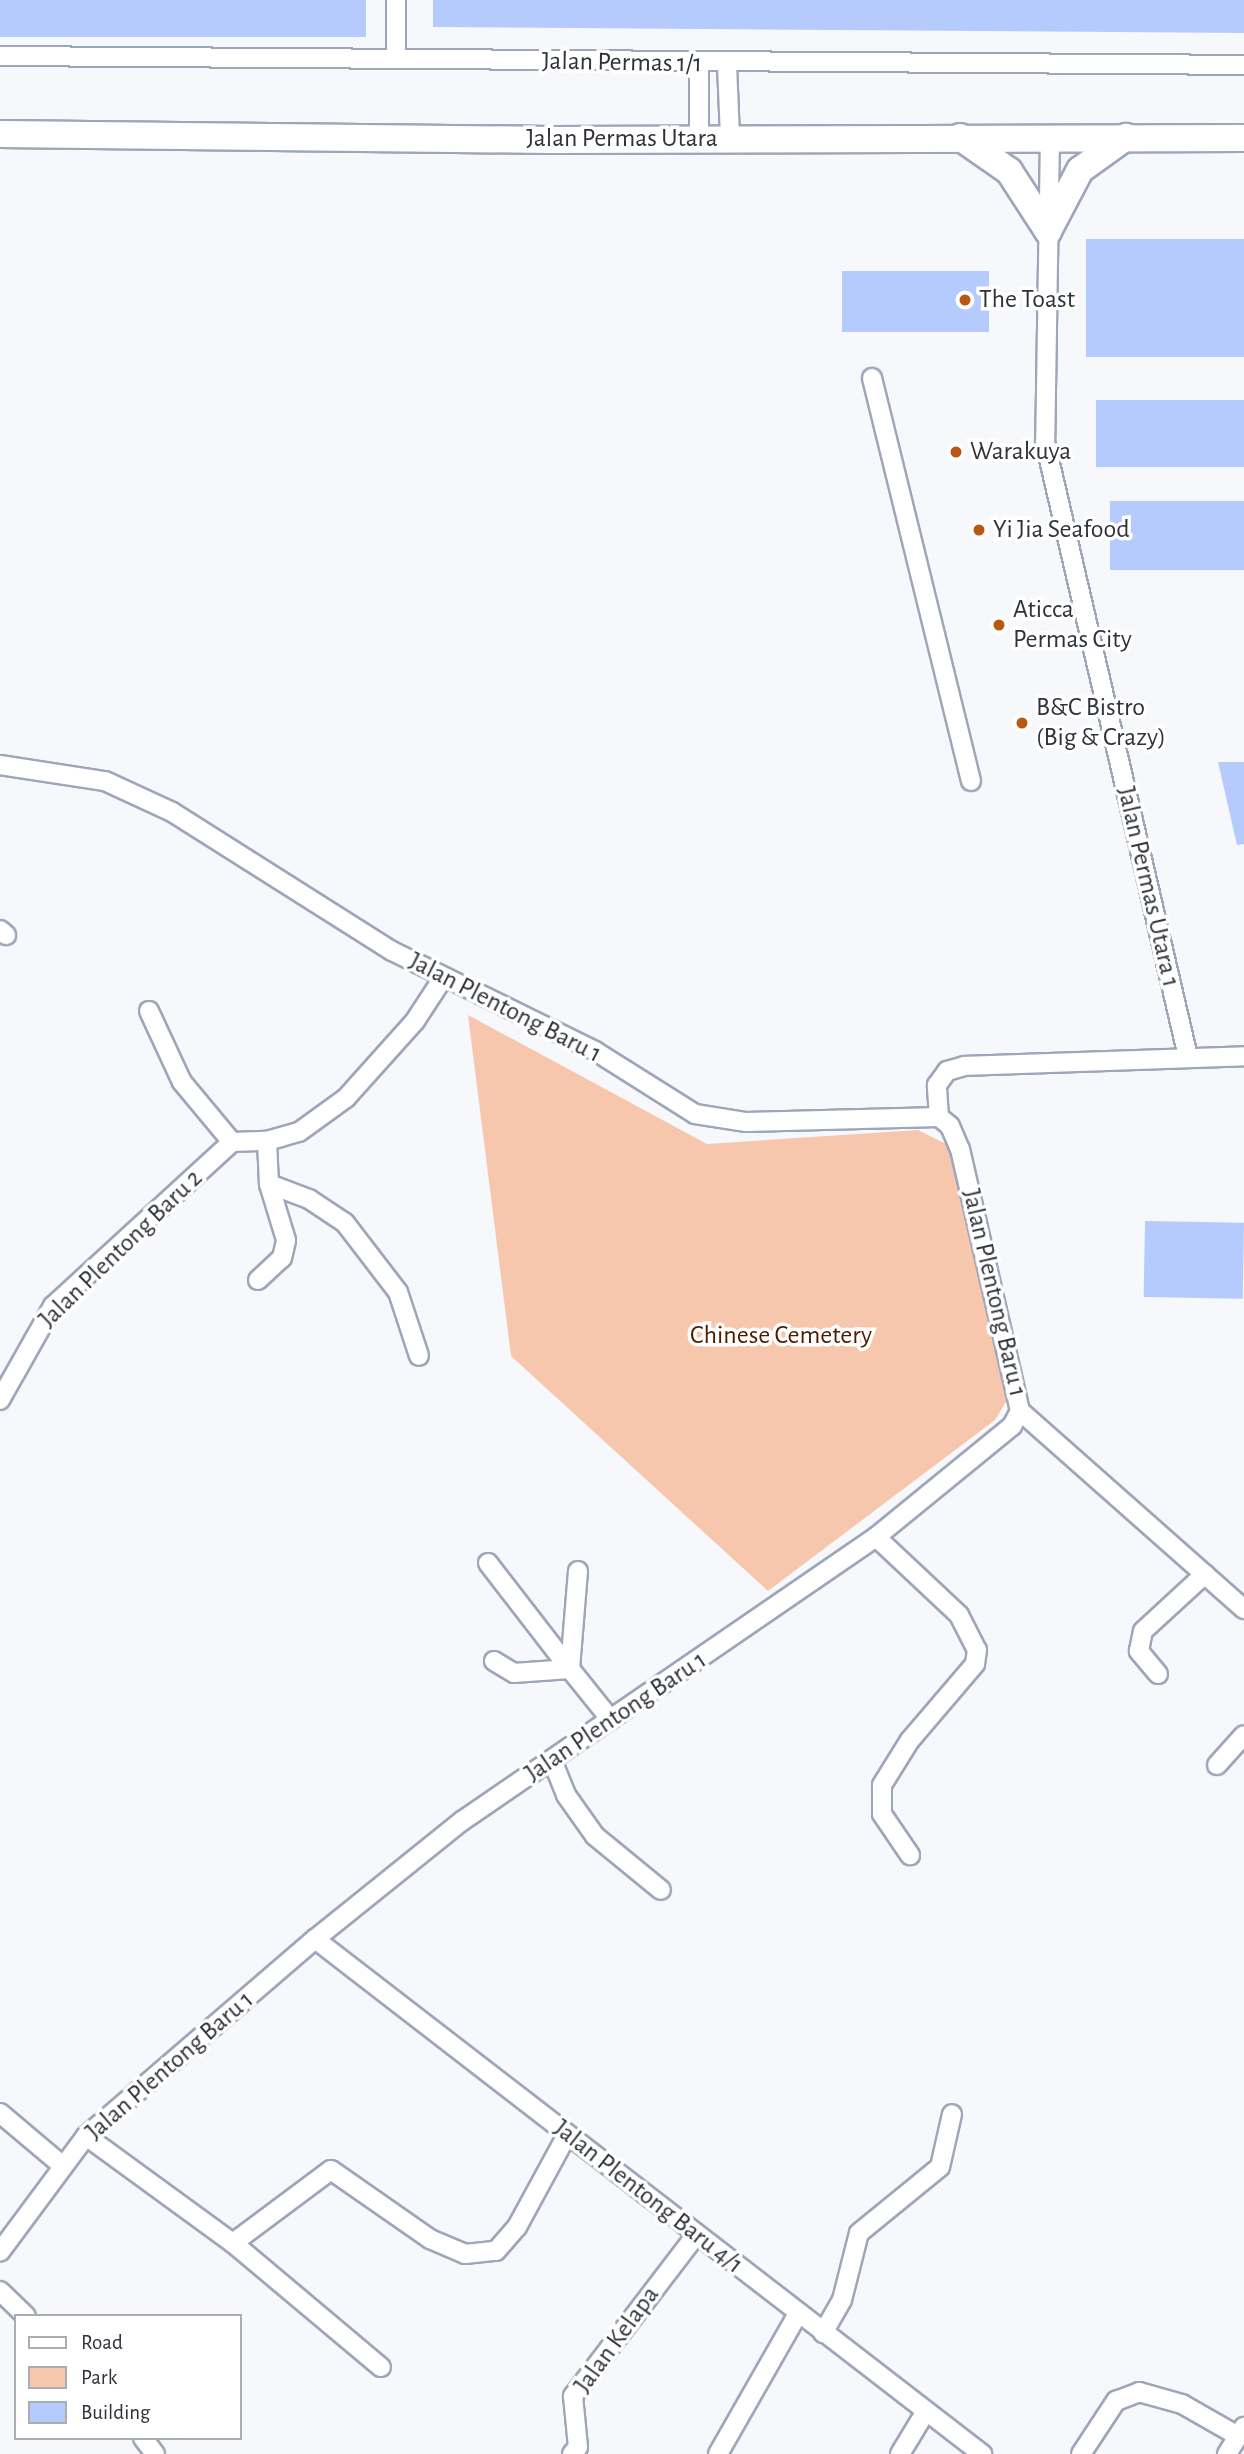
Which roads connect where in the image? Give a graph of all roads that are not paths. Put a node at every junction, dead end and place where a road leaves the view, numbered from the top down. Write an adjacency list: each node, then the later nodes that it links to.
1 (396, 0): 3 (street)
2 (0, 55): 3 (street, Jalan Permas 1/1)
3 (396, 58): 4 (street, Jalan Permas 1/1)
4 (699, 65): 5 (street, Jalan Permas 1/1); 11 (street)
5 (727, 65): 6 (street, Jalan Permas 1/1); 12 (street)
6 (1244, 65)
7 (0, 134): 11 (main road, Jalan Permas Utara)
8 (957, 135): 9 (main road, Jalan Permas Utara); 12 (main road, Jalan Permas Utara); 14 (main road)
9 (1050, 136): 10 (main road, Jalan Permas Utara); 14 (street, Jalan Permas Utara 1)
10 (1126, 137): 13 (main road, Jalan Permas Utara); 14 (main road)
11 (699, 138): 12 (main road, Jalan Permas Utara)
12 (730, 138)
13 (1244, 138)
14 (1048, 231): 20 (street, Jalan Permas Utara 1)
15 (872, 378): 17 (street)
16 (0, 765): 18 (street, Jalan Plentong Baru 1)
17 (971, 781)
18 (443, 978): 22 (street, Jalan Plentong Baru 1); 23 (street)
19 (149, 1011): 24 (street)
20 (1188, 1056): 21 (street); 22 (street)
21 (1244, 1056)
22 (939, 1117): 29 (street, Jalan Plentong Baru 1)
23 (267, 1141): 24 (street); 25 (street)
24 (232, 1142): 28 (street, Jalan Plentong Baru 2)
25 (270, 1184): 26 (street); 27 (street)
26 (258, 1280)
27 (419, 1356)
28 (2, 1390)
29 (1020, 1411): 30 (street, Jalan Plentong Baru 1); 33 (street)
30 (877, 1537): 38 (street, Jalan Plentong Baru 1); 42 (street)
31 (488, 1563): 36 (street)
32 (578, 1571): 36 (street)
33 (1205, 1574): 34 (street); 37 (street)
34 (1244, 1609)
35 (494, 1661): 36 (street)
36 (570, 1668): 38 (street)
37 (1158, 1674)
38 (611, 1720): 40 (street, Jalan Plentong Baru 1)
39 (1244, 1735): 41 (street)
40 (552, 1760): 43 (street); 44 (street, Jalan Plentong Baru 1)
41 (1217, 1765)
42 (910, 1855)
43 (661, 1890)
44 (315, 1939): 47 (street, Jalan Plentong Baru 4/1); 48 (street, Jalan Plentong Baru 1)
45 (0, 2113): 49 (street)
46 (952, 2114): 56 (street)
47 (567, 2135): 50 (street, Jalan Plentong Baru 4/1); 51 (street)
48 (86, 2136): 49 (street, Jalan Plentong Baru 1); 51 (street)
49 (63, 2166): 52 (street, Jalan Plentong Baru 1)
50 (696, 2235): 55 (street, Jalan Plentong Baru 4/1); 60 (street, Jalan Kelapa)
51 (233, 2243): 57 (street)
52 (0, 2252)
53 (0, 2291): 54 (street)
54 (24, 2314)
55 (799, 2314): 56 (street, Jalan Plentong Baru 4/1); 61 (street)
56 (823, 2333): 58 (street, Jalan Plentong Baru 4/1)
57 (381, 2367)
58 (926, 2412): 62 (street); 63 (street, Jalan Plentong Baru 4/1)
59 (1241, 2431): 64 (street); 65 (street)
60 (572, 2454)
61 (718, 2454)
62 (900, 2454)
63 (982, 2454)
64 (1081, 2454)
65 (1227, 2454)

